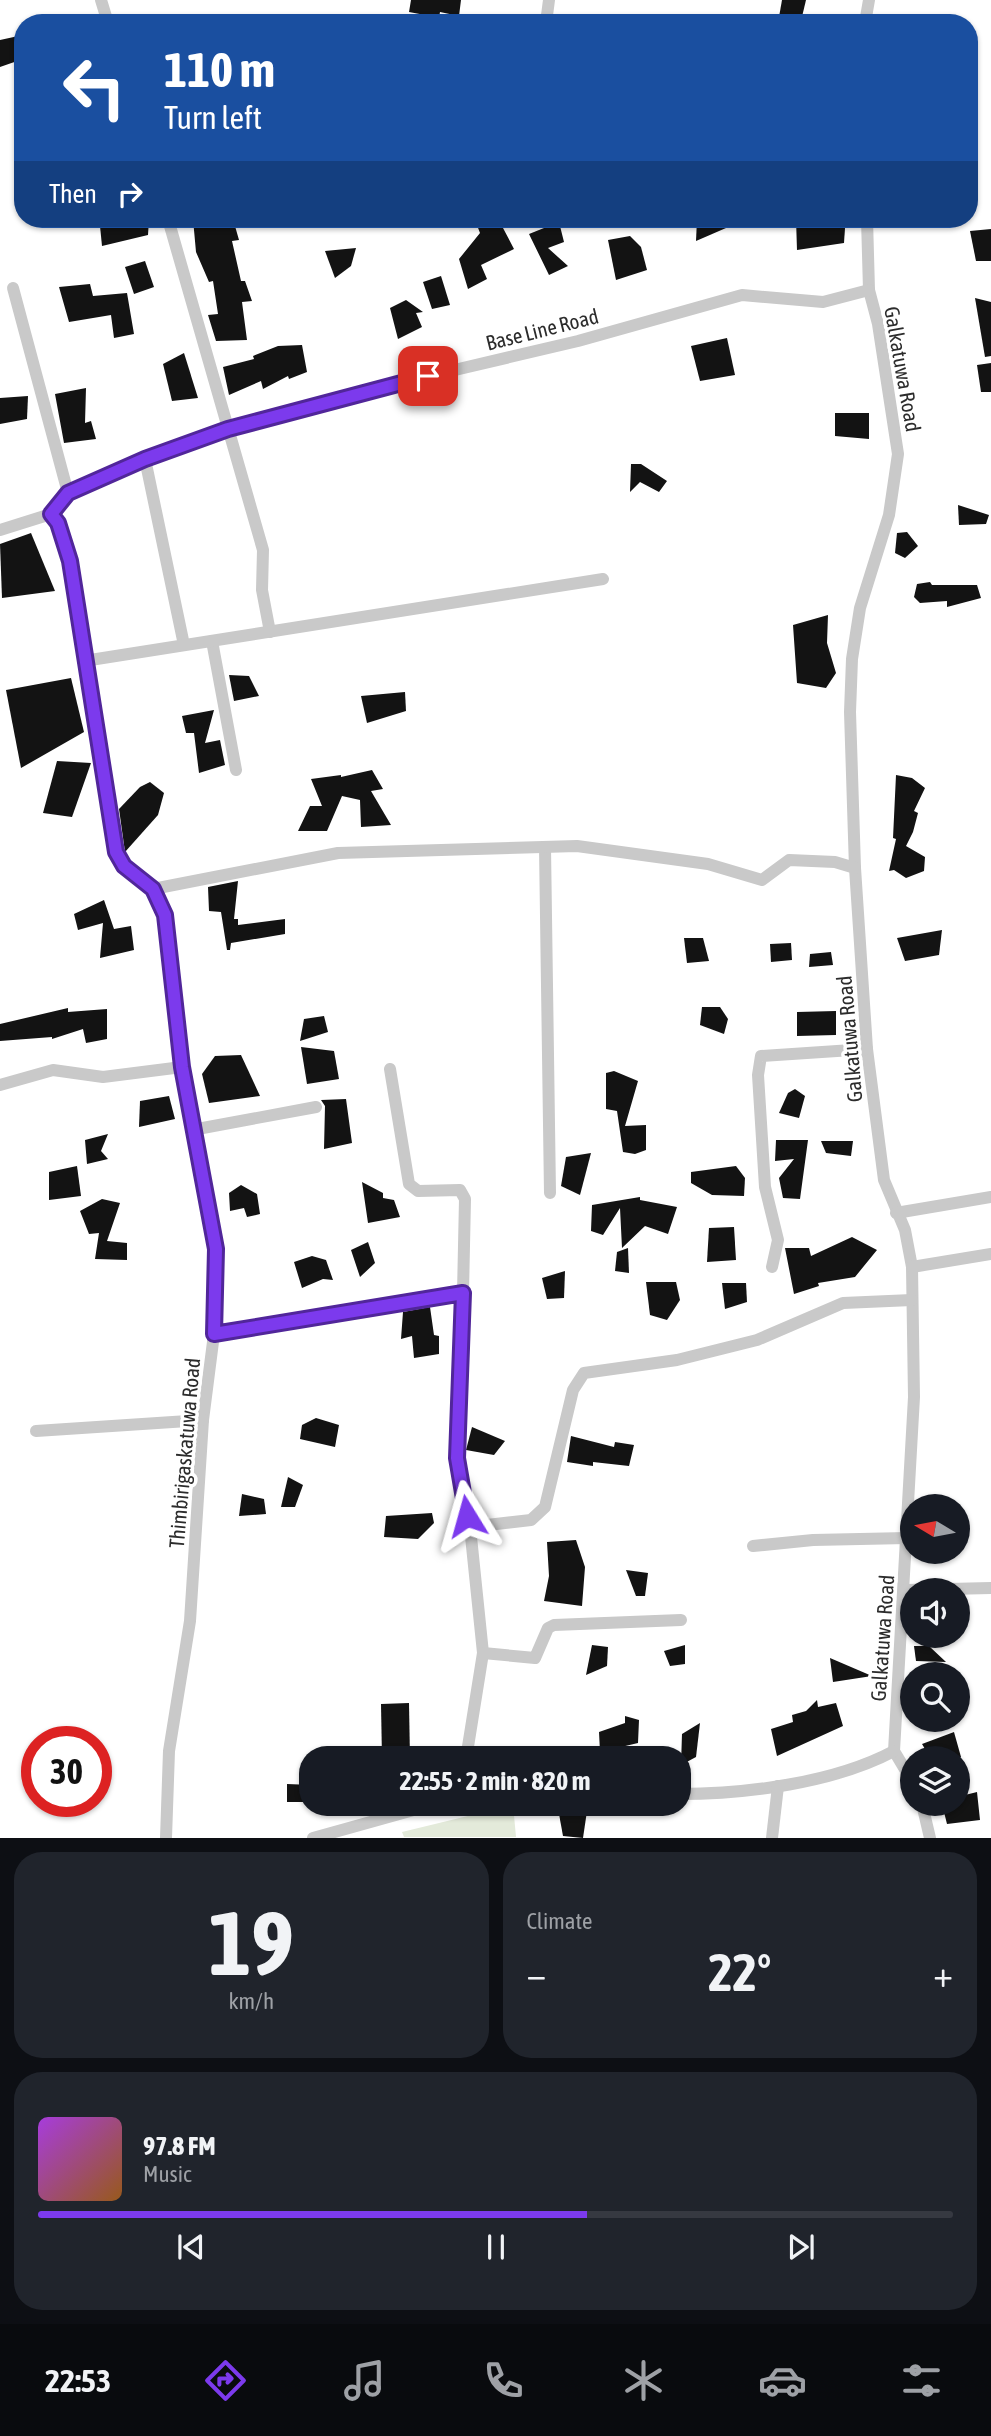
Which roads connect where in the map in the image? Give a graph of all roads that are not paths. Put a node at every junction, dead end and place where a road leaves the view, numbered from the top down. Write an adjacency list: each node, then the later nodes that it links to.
1 (171, 228): 5 (street)
2 (867, 228): 4 (street, Galkatuwa Road)
3 (13, 288): 7 (street)
4 (869, 290): 5 (street, Base Line Road); 17 (street, Galkatuwa Road)
5 (228, 429): 6 (street, Base Line Road); 11 (street)
6 (145, 459): 7 (street, Base Line Road); 13 (street)
7 (68, 493): 8 (street, Base Line Road)
8 (51, 514): 9 (street); 14 (street)
9 (0, 530)
10 (603, 579): 11 (street)
11 (270, 632): 12 (street)
12 (212, 640): 13 (street); 15 (street)
13 (184, 645): 14 (street)
14 (84, 661): 18 (street)
15 (236, 770)
16 (545, 847): 17 (street); 18 (street); 25 (street)
17 (855, 868): 19 (street, Galkatuwa Road)
18 (153, 889): 20 (street, Thimbirigaskatuwa Road)
19 (867, 1049): 27 (street, Galkatuwa Road); 29 (street)
20 (182, 1067): 22 (street); 24 (street, Thimbirigaskatuwa Road)
21 (390, 1069): 31 (street)
22 (0, 1085)
23 (316, 1107): 24 (street)
24 (192, 1130): 33 (street, Thimbirigaskatuwa Road)
25 (550, 1193)
26 (991, 1197): 27 (street)
27 (896, 1213): 30 (street, Galkatuwa Road)
28 (991, 1254): 30 (street)
29 (772, 1267)
30 (912, 1267): 32 (street, Galkatuwa Road)
31 (463, 1293): 33 (street); 37 (street)
32 (912, 1300): 36 (street, Galkatuwa Road); 37 (street)
33 (214, 1334): 34 (street, Thimbirigaskatuwa Road)
34 (203, 1420): 35 (street); 52 (street, Thimbirigaskatuwa Road)
35 (36, 1431)
36 (909, 1494)
37 (470, 1527): 44 (street)
38 (900, 1538): 39 (street)
39 (753, 1546)
40 (970, 1588): 41 (street)
41 (991, 1588)
42 (681, 1620): 44 (street)
43 (901, 1648): 46 (street, Galkatuwa Road)
44 (483, 1653): 45 (street)
45 (468, 1746)
46 (894, 1752): 47 (street); 48 (street)
47 (900, 1762)
48 (778, 1786): 49 (street); 54 (street)
49 (691, 1793)
50 (392, 1816): 53 (street)
51 (925, 1816): 55 (street)
52 (166, 1838)
53 (313, 1838)
54 (772, 1838)
55 (930, 1838)

